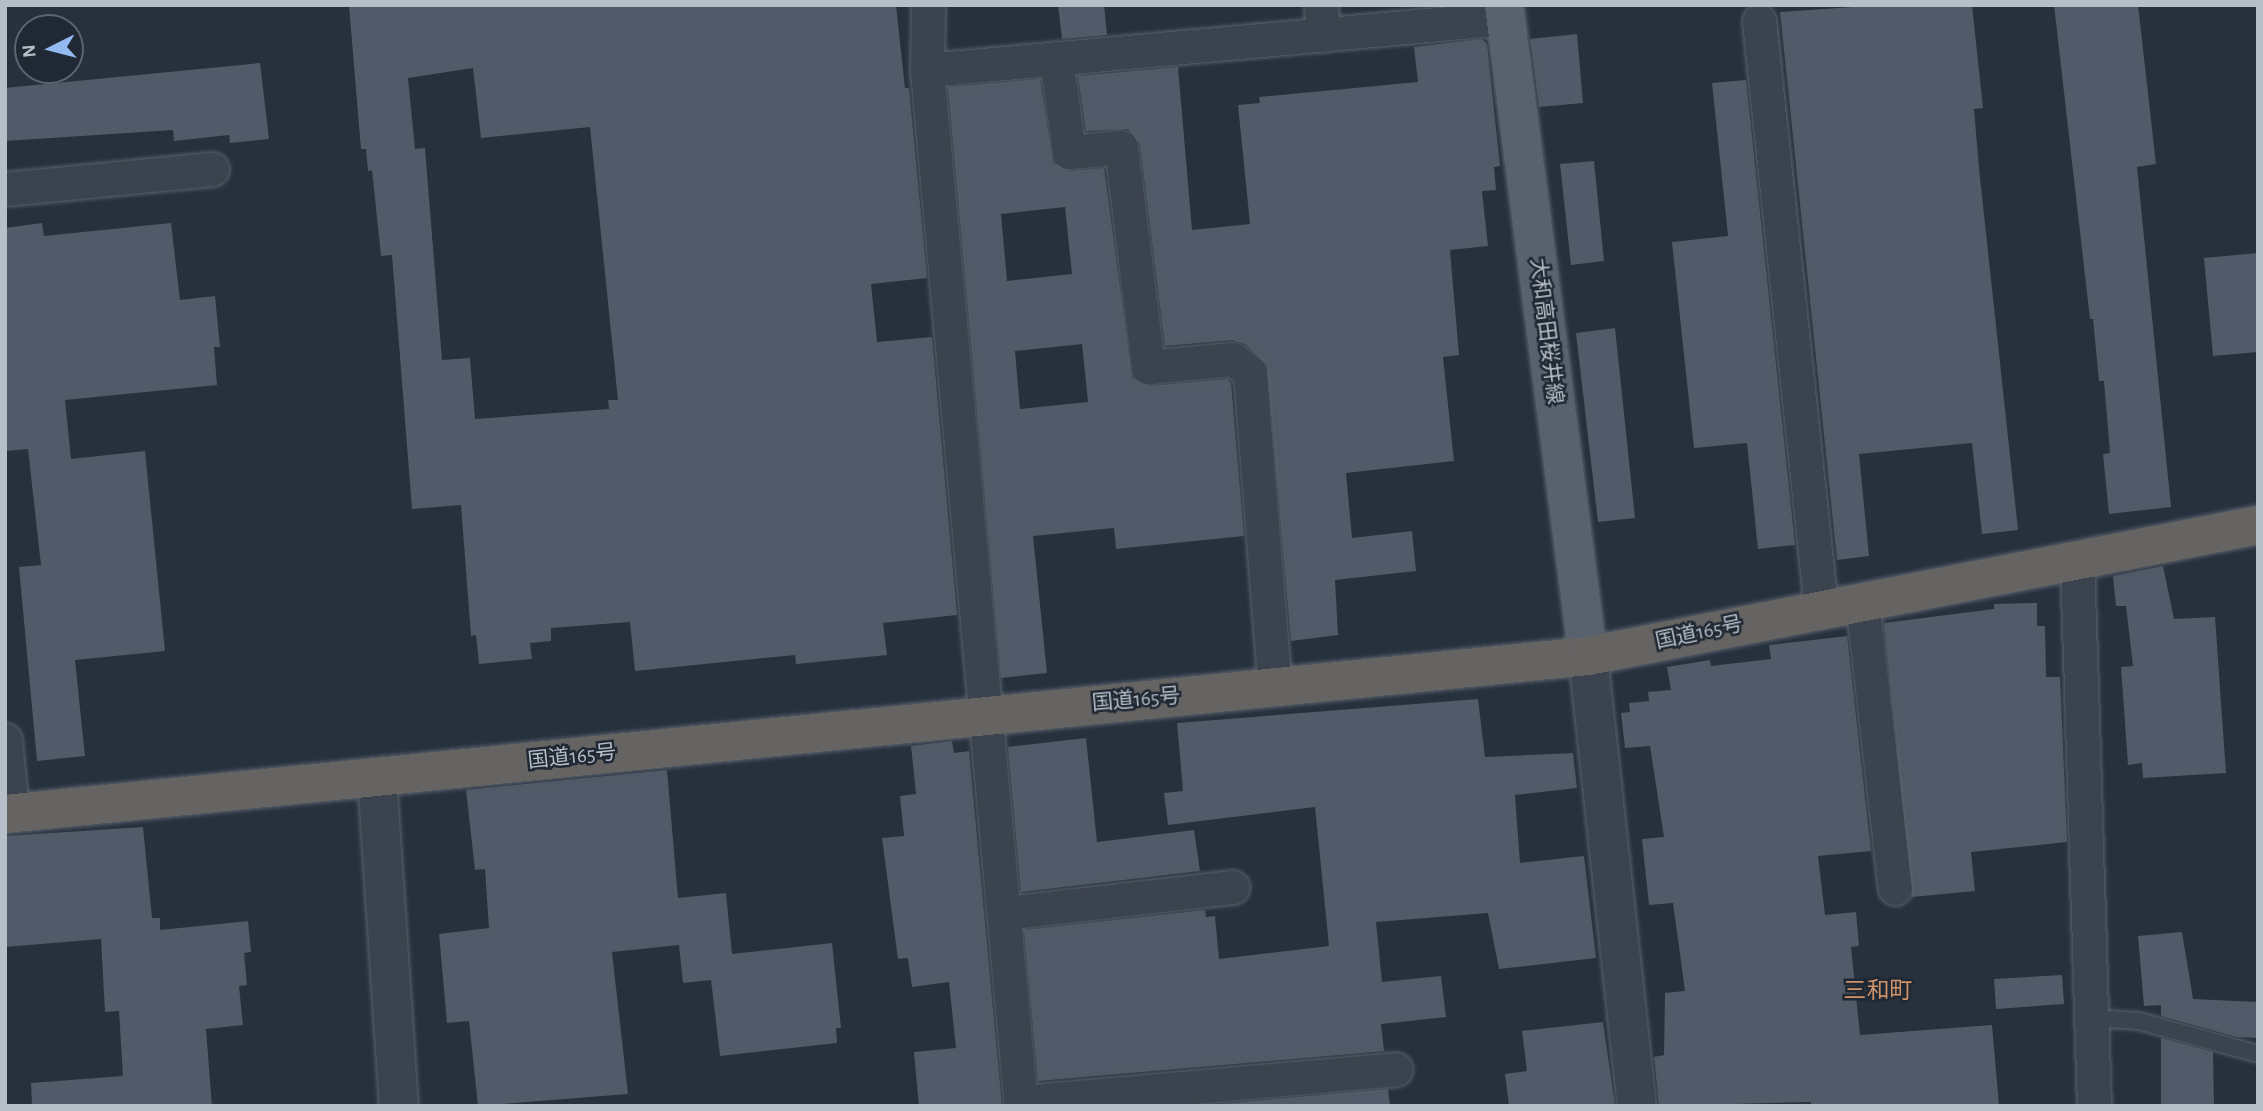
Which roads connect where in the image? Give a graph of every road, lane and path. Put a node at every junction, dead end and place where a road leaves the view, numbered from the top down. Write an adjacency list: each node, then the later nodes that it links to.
1 (928, 5): 6 (street)
2 (1505, 12): 3 (street); 13 (main road, 大和高田桜井線)
3 (1322, 20): 5 (street)
4 (1759, 21): 12 (street)
5 (1056, 58): 6 (street); 14 (street)
6 (927, 70): 15 (street)
7 (212, 169): 8 (street)
8 (5, 189)
9 (2258, 525): 10 (highway, 国道165号)
10 (2077, 560): 11 (highway, 国道165号); 22 (street)
11 (1863, 600): 12 (highway, 国道165号); 20 (street)
12 (1821, 608): 13 (highway, 国道165号)
13 (1588, 656): 14 (highway, 国道165号); 27 (street)
14 (1275, 688): 15 (highway, 国道165号)
15 (989, 713): 17 (highway, 国道165号); 21 (street)
16 (5, 740): 18 (street)
17 (377, 777): 18 (highway, 国道165号); 26 (street)
18 (9, 814)
19 (1233, 887): 21 (street)
20 (1895, 888)
21 (1005, 912): 25 (street)
22 (2091, 1018): 23 (lane); 28 (street)
23 (2258, 1054)
24 (1396, 1069): 25 (street)
25 (1021, 1104)
26 (399, 1106)
27 (1637, 1106)
28 (2094, 1106)

